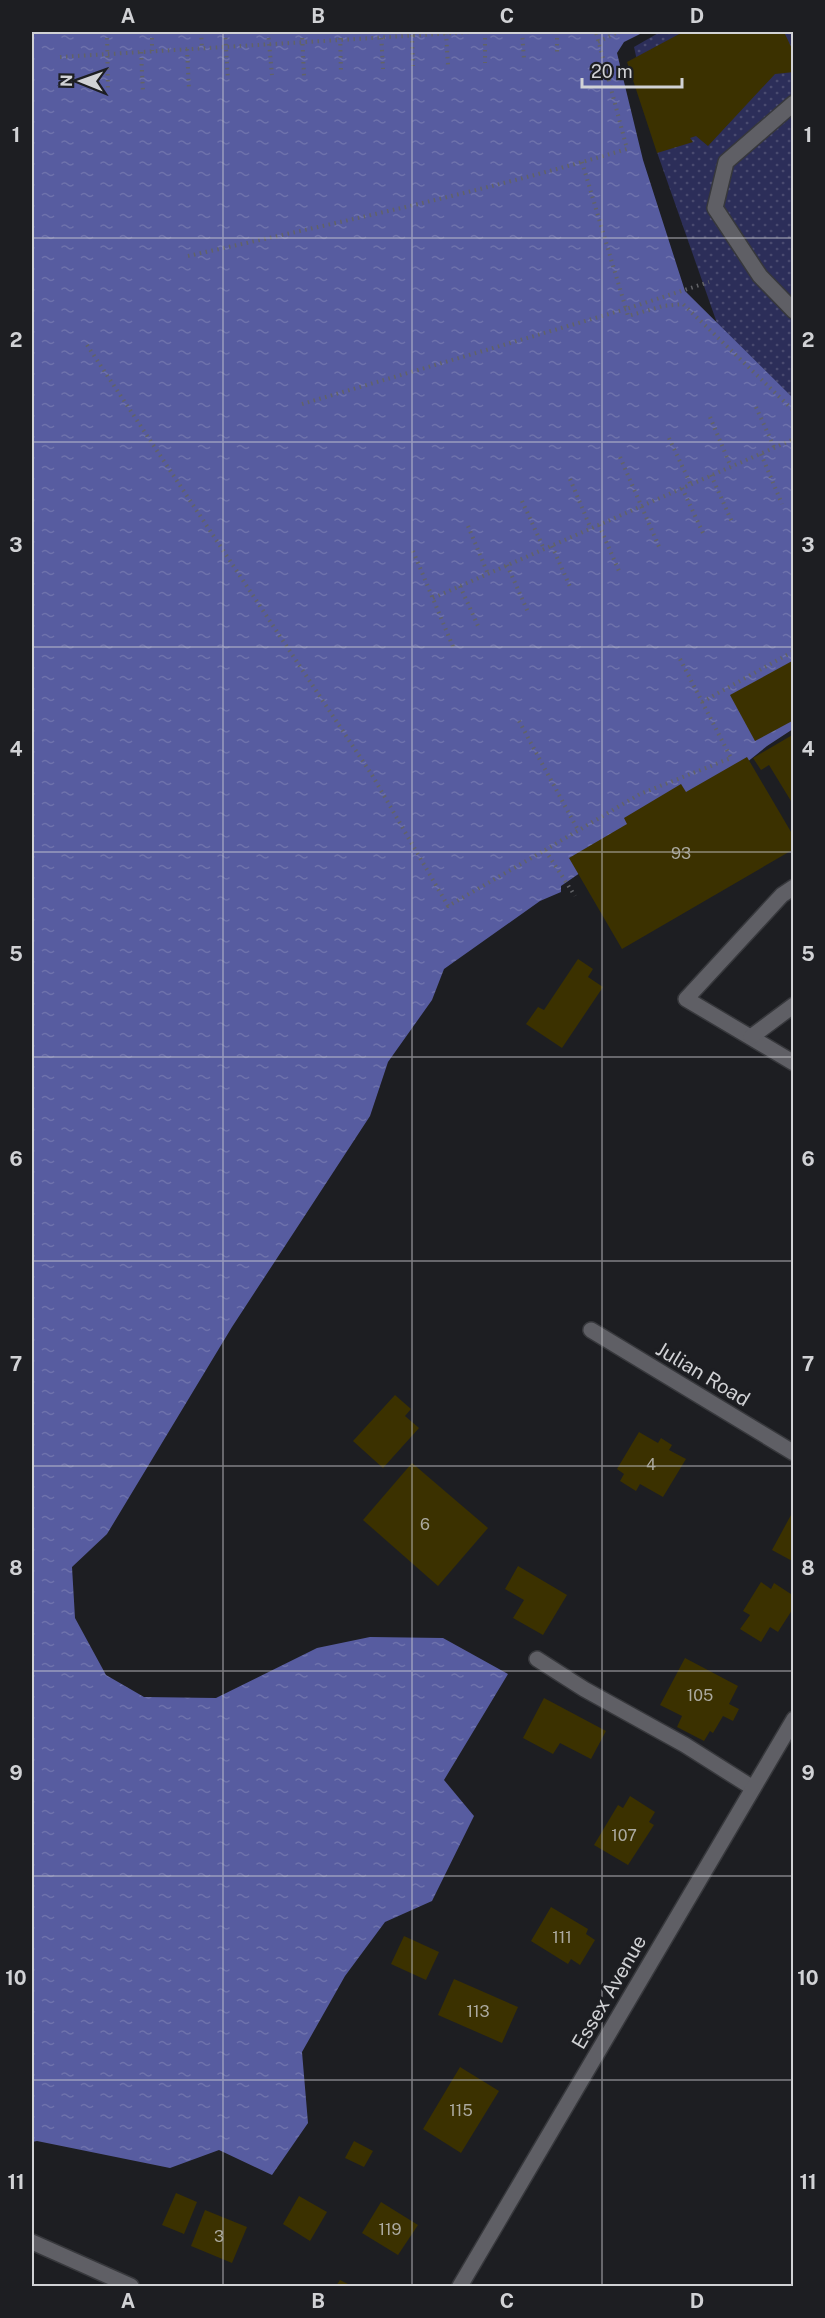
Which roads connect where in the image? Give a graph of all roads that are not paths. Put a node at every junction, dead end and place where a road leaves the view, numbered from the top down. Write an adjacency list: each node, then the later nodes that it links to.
1 (794, 103): 2 (street)
2 (794, 311)
3 (794, 886): 5 (street)
4 (794, 1005): 5 (street)
5 (751, 1037): 6 (street)
6 (794, 1063)
7 (591, 1330): 8 (street, Julian Road)
8 (794, 1453)
9 (537, 1659): 11 (street)
10 (794, 1719): 11 (street, Essex Avenue)
11 (753, 1788): 14 (street, Essex Avenue)
12 (32, 2242): 13 (street)
13 (131, 2286)
14 (460, 2286)

